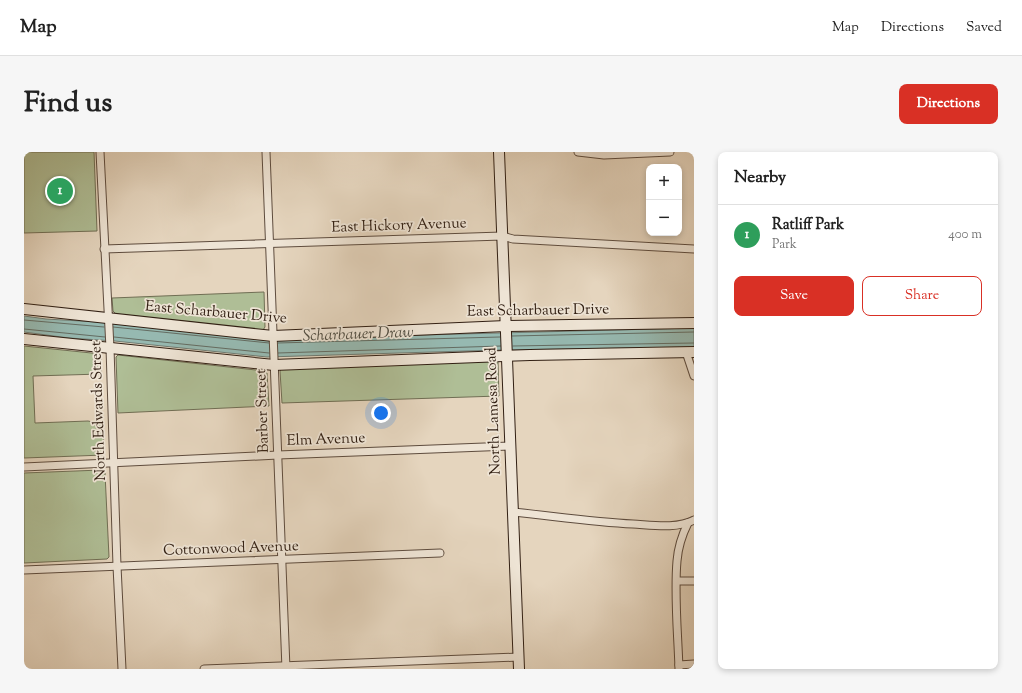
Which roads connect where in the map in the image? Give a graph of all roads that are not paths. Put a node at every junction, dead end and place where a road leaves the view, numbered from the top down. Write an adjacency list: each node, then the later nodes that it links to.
1 (100, 152): 8 (street, North Edwards Street)
2 (266, 152): 7 (street, Barber Street)
3 (499, 152): 6 (main road, North Lamesa Road)
4 (578, 152): 5 (street)
5 (670, 152)
6 (502, 236): 7 (street, East Hickory Avenue); 9 (street, East Hickory Avenue); 13 (main road, North Lamesa Road)
7 (270, 243): 8 (street, East Hickory Avenue); 14 (street, Barber Street)
8 (104, 249): 11 (street, North Edwards Street)
9 (694, 249)
10 (24, 309): 11 (main road, East Scharbauer Drive)
11 (108, 318): 14 (main road, East Scharbauer Drive); 16 (street, North Edwards Street)
12 (694, 323): 13 (main road, East Scharbauer Drive)
13 (506, 328): 14 (main road, East Scharbauer Drive); 18 (main road, North Lamesa Road)
14 (273, 336): 19 (street, Barber Street)
15 (24, 339): 16 (main road)
16 (110, 348): 19 (main road); 23 (street, North Edwards Street)
17 (690, 352): 18 (main road); 20 (street)
18 (507, 355): 19 (main road); 21 (main road, North Lamesa Road)
19 (274, 365): 22 (street, Barber Street)
20 (694, 376)
21 (510, 446): 22 (street, Elm Avenue); 25 (main road, North Lamesa Road)
22 (278, 455): 23 (street, Elm Avenue); 28 (street, Barber Street)
23 (114, 462): 24 (street, Elm Avenue); 29 (street, North Edwards Street)
24 (24, 467)
25 (513, 512): 26 (street); 33 (main road, North Lamesa Road)
26 (691, 522): 31 (street)
27 (440, 553): 28 (street, Cottonwood Avenue)
28 (282, 560): 29 (street, Cottonwood Avenue); 35 (street, Barber Street)
29 (117, 566): 30 (street, Cottonwood Avenue); 37 (street, North Edwards Street)
30 (24, 570)
31 (676, 581): 32 (street); 36 (street)
32 (694, 581)
33 (518, 657): 35 (street); 39 (main road, North Lamesa Road)
34 (694, 664): 36 (street)
35 (286, 667): 38 (street)
36 (679, 667)
37 (122, 669)
38 (204, 669)
39 (519, 669)

